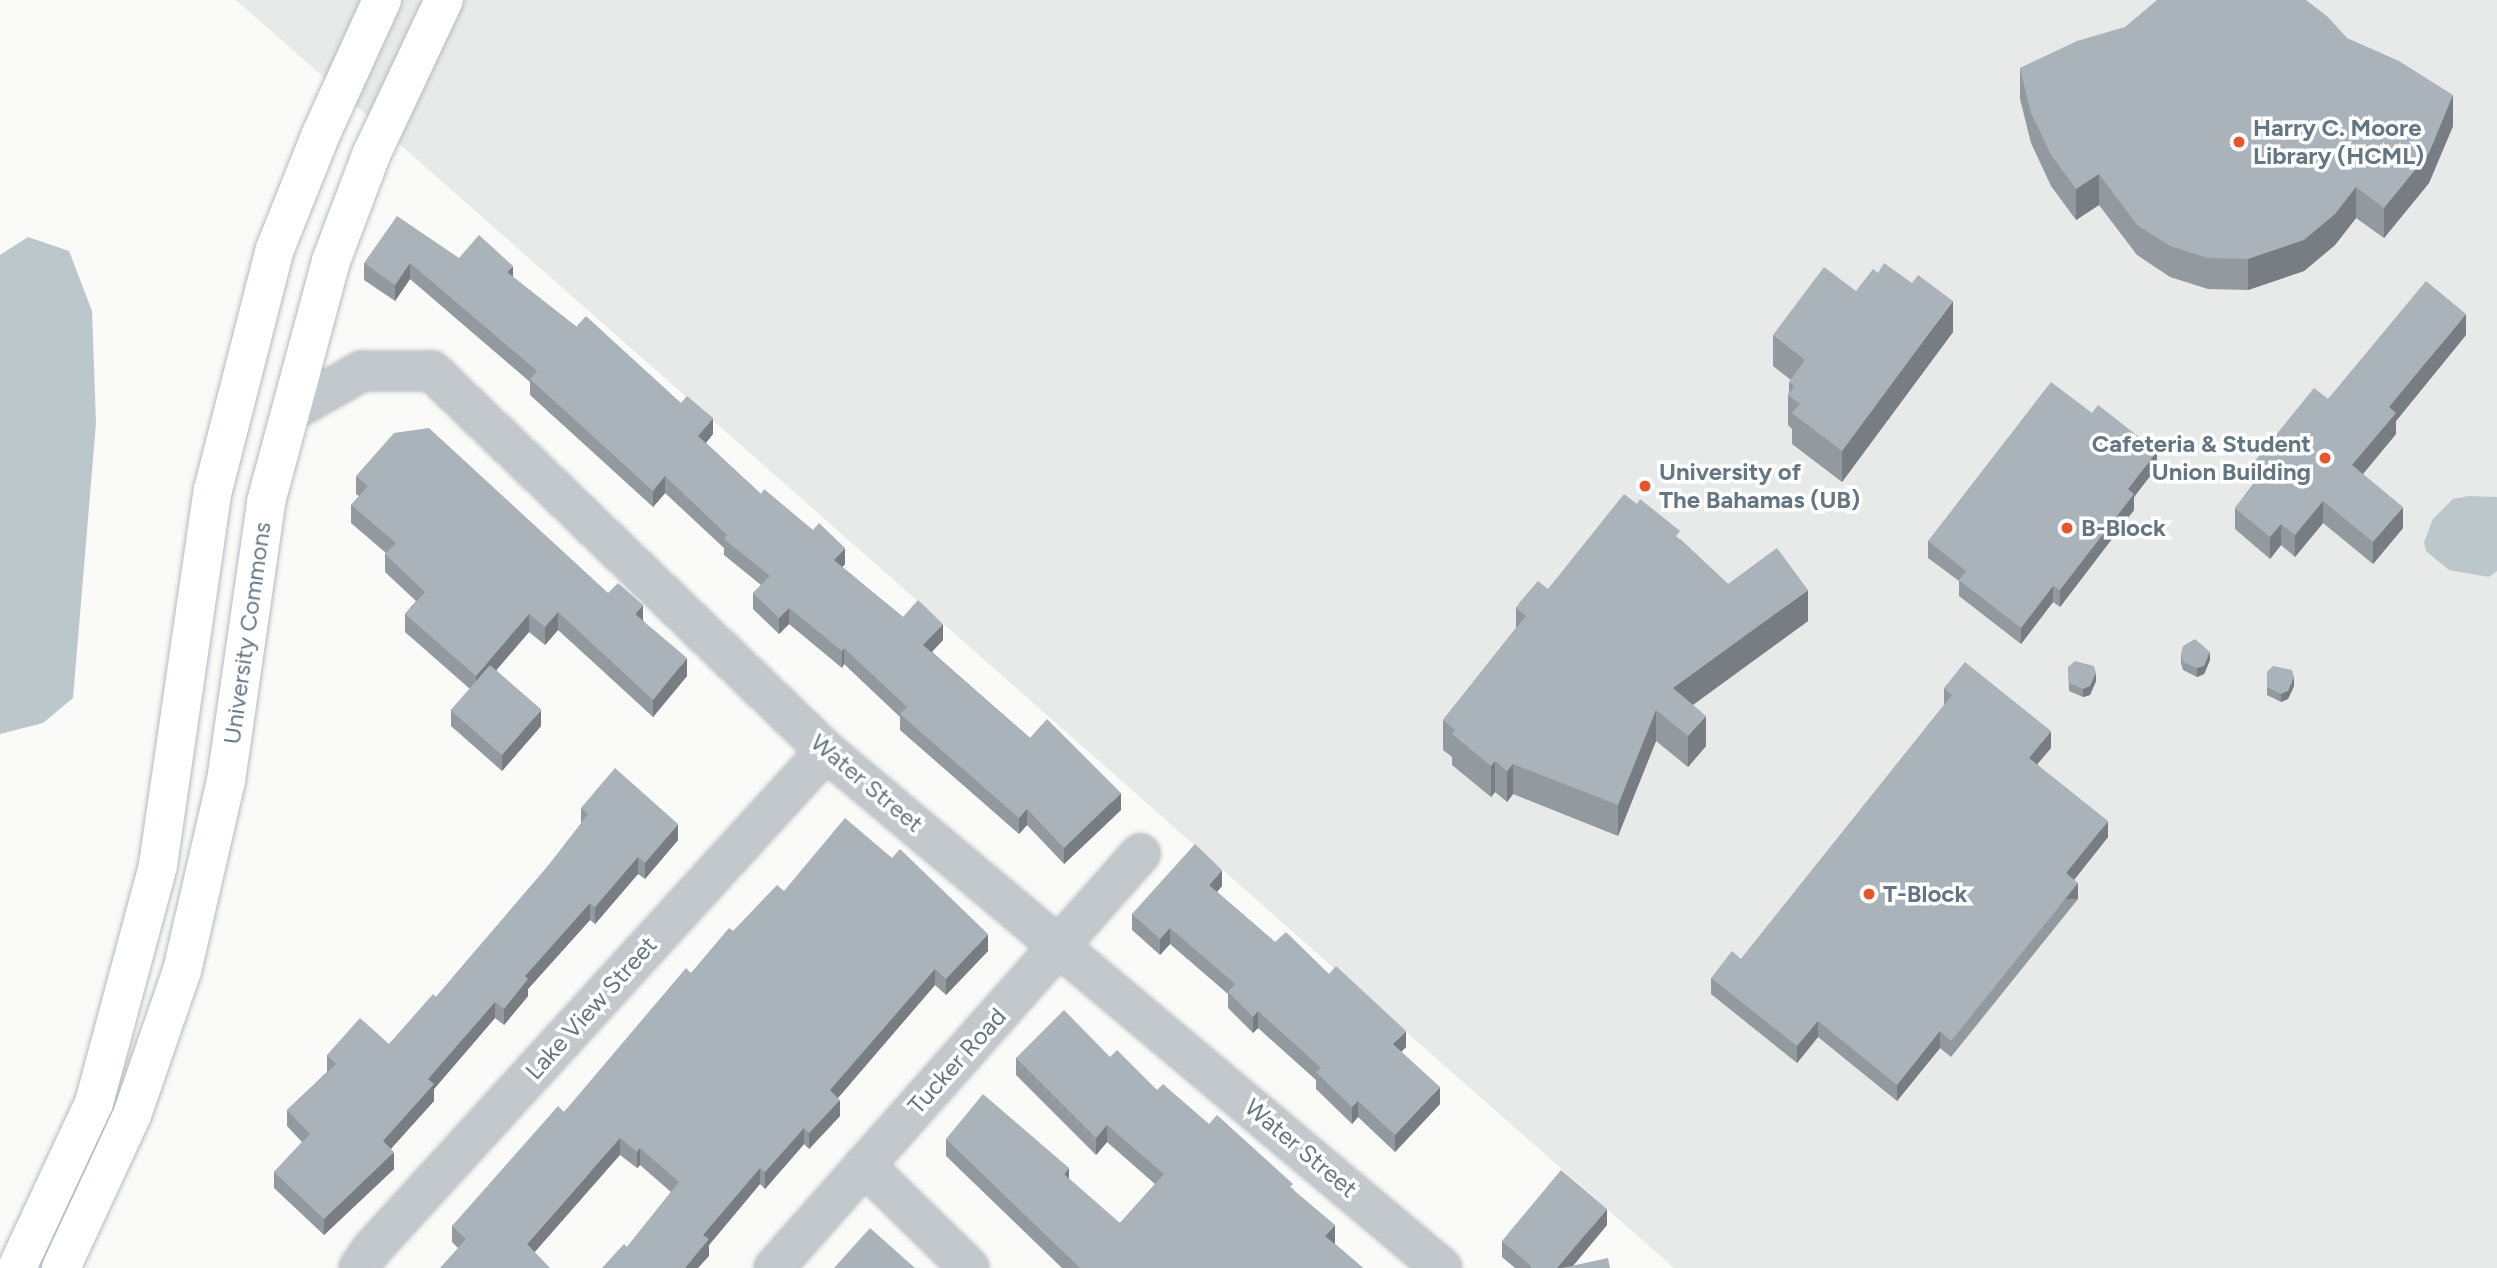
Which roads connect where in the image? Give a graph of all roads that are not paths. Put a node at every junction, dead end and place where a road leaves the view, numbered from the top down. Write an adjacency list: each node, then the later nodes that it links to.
1 (382, 0): 8 (main road)
2 (444, 0): 3 (main road, University Commons)
3 (290, 412): 4 (street, Water Street); 9 (main road, University Commons)
4 (826, 751): 6 (street, Water Street); 10 (street, Lake View Street)
5 (1140, 854): 6 (street, Tucker Road)
6 (1060, 945): 7 (street, Tucker Road); 13 (street, Water Street)
7 (864, 1165): 11 (street, Tucker Road); 12 (street)
8 (17, 1268)
9 (61, 1268)
10 (359, 1268)
11 (774, 1268)
12 (969, 1268)
13 (1442, 1268)

